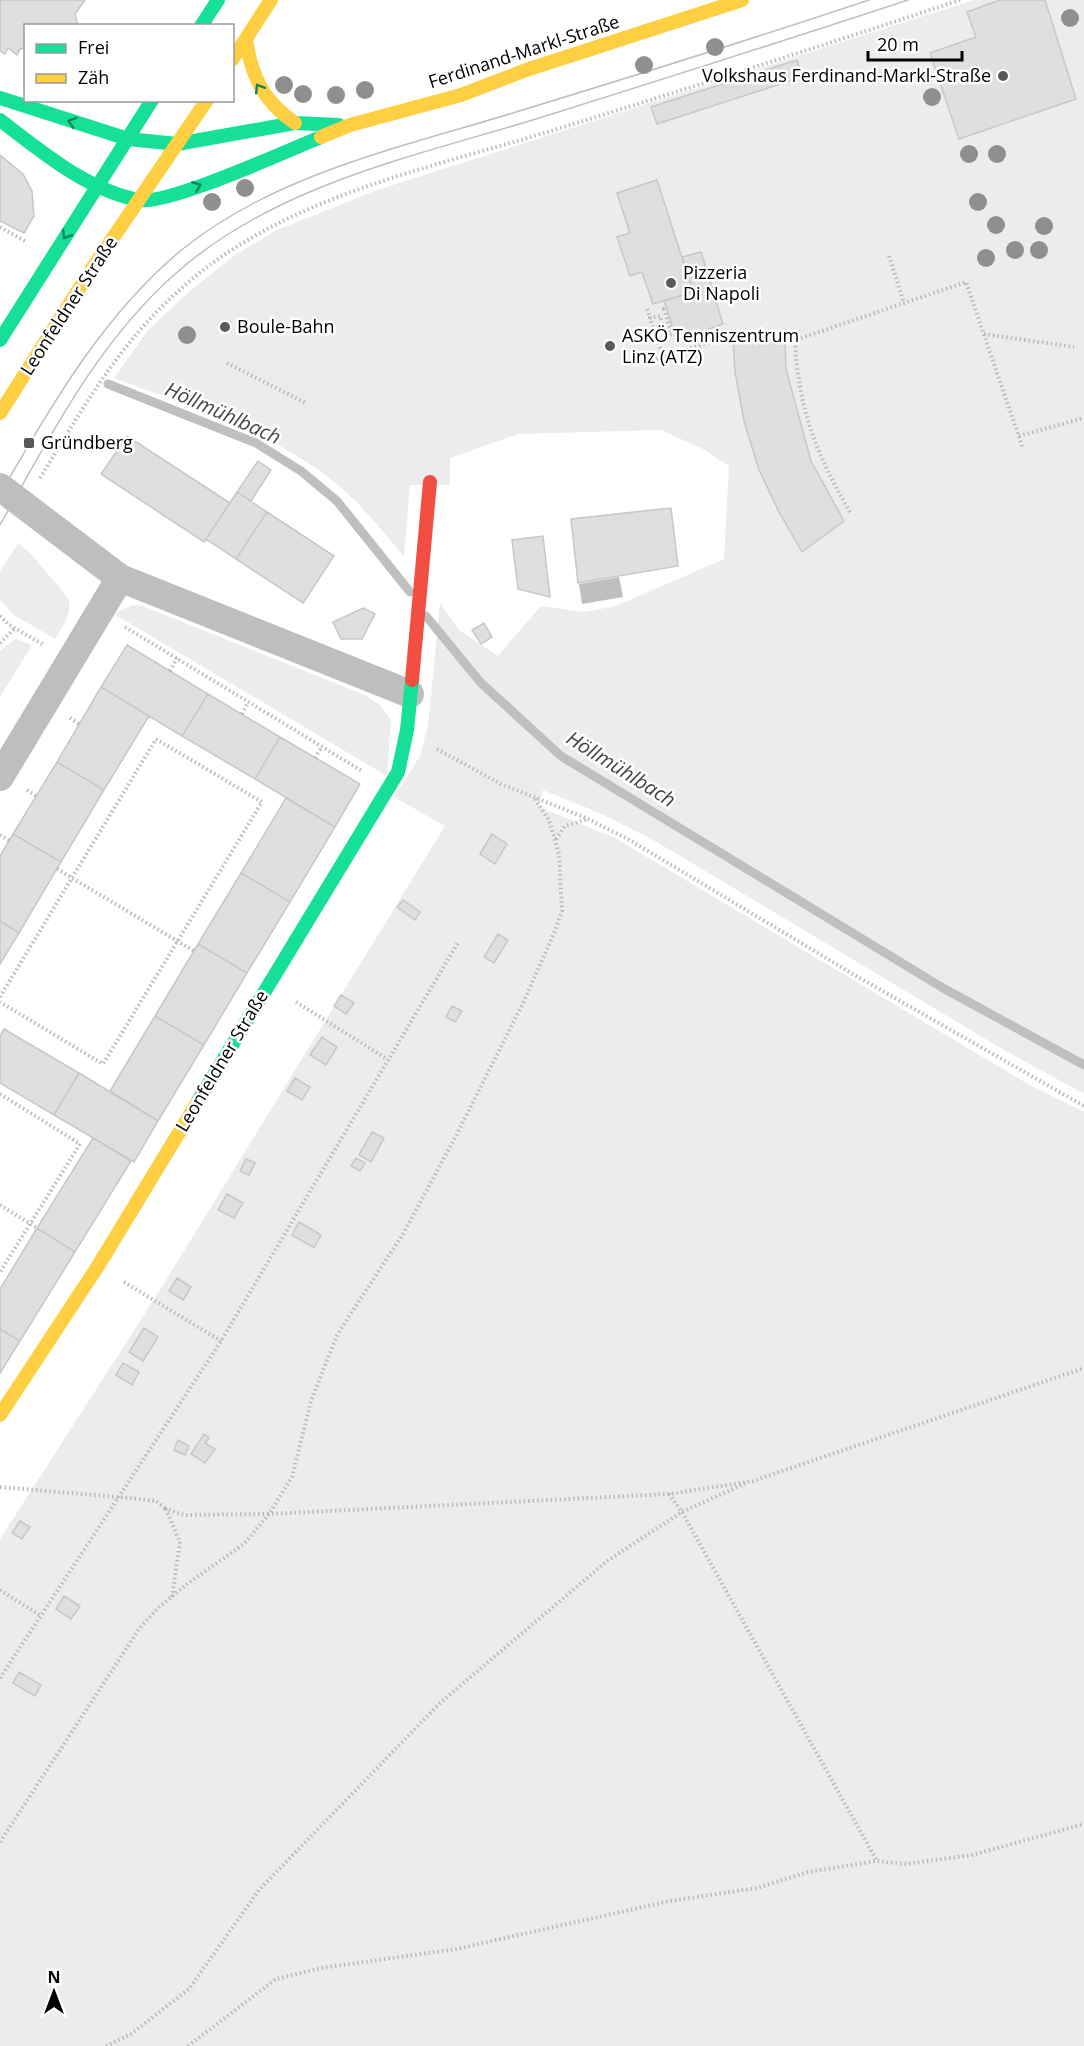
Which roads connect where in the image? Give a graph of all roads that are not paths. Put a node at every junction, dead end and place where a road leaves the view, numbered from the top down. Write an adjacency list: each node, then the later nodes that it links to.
1 (218, 0): 4 (street)
2 (271, 0): 5 (street)
3 (742, 0): 12 (street, Ferdinand-Markl-Straße)
4 (202, 24)
5 (246, 39): 6 (street); 11 (street, one-way to 5)
6 (234, 57)
7 (0, 98): 13 (street, one-way to 7)
8 (151, 102): 13 (street)
9 (206, 102): 14 (street, Leonfeldner Straße)
10 (0, 120): 15 (street)
11 (295, 123): 12 (street, Ferdinand-Markl-Straße); 14 (street, Ferdinand-Markl-Straße)
12 (350, 125): 16 (street, Ferdinand-Markl-Straße, one-way to 12)
13 (128, 139): 14 (street); 15 (street)
14 (177, 144): 16 (street, Leonfeldner Straße)
15 (98, 186): 16 (street); 17 (street, one-way to 17)
16 (140, 200): 18 (street, Leonfeldner Straße)
17 (0, 340)
18 (0, 413)
19 (430, 482): 22 (street, Leonfeldner Straße)
20 (0, 487): 21 (street)
21 (120, 578): 22 (street); 23 (street)
22 (410, 694): 24 (street, Leonfeldner Straße)
23 (0, 777)
24 (0, 1415)

